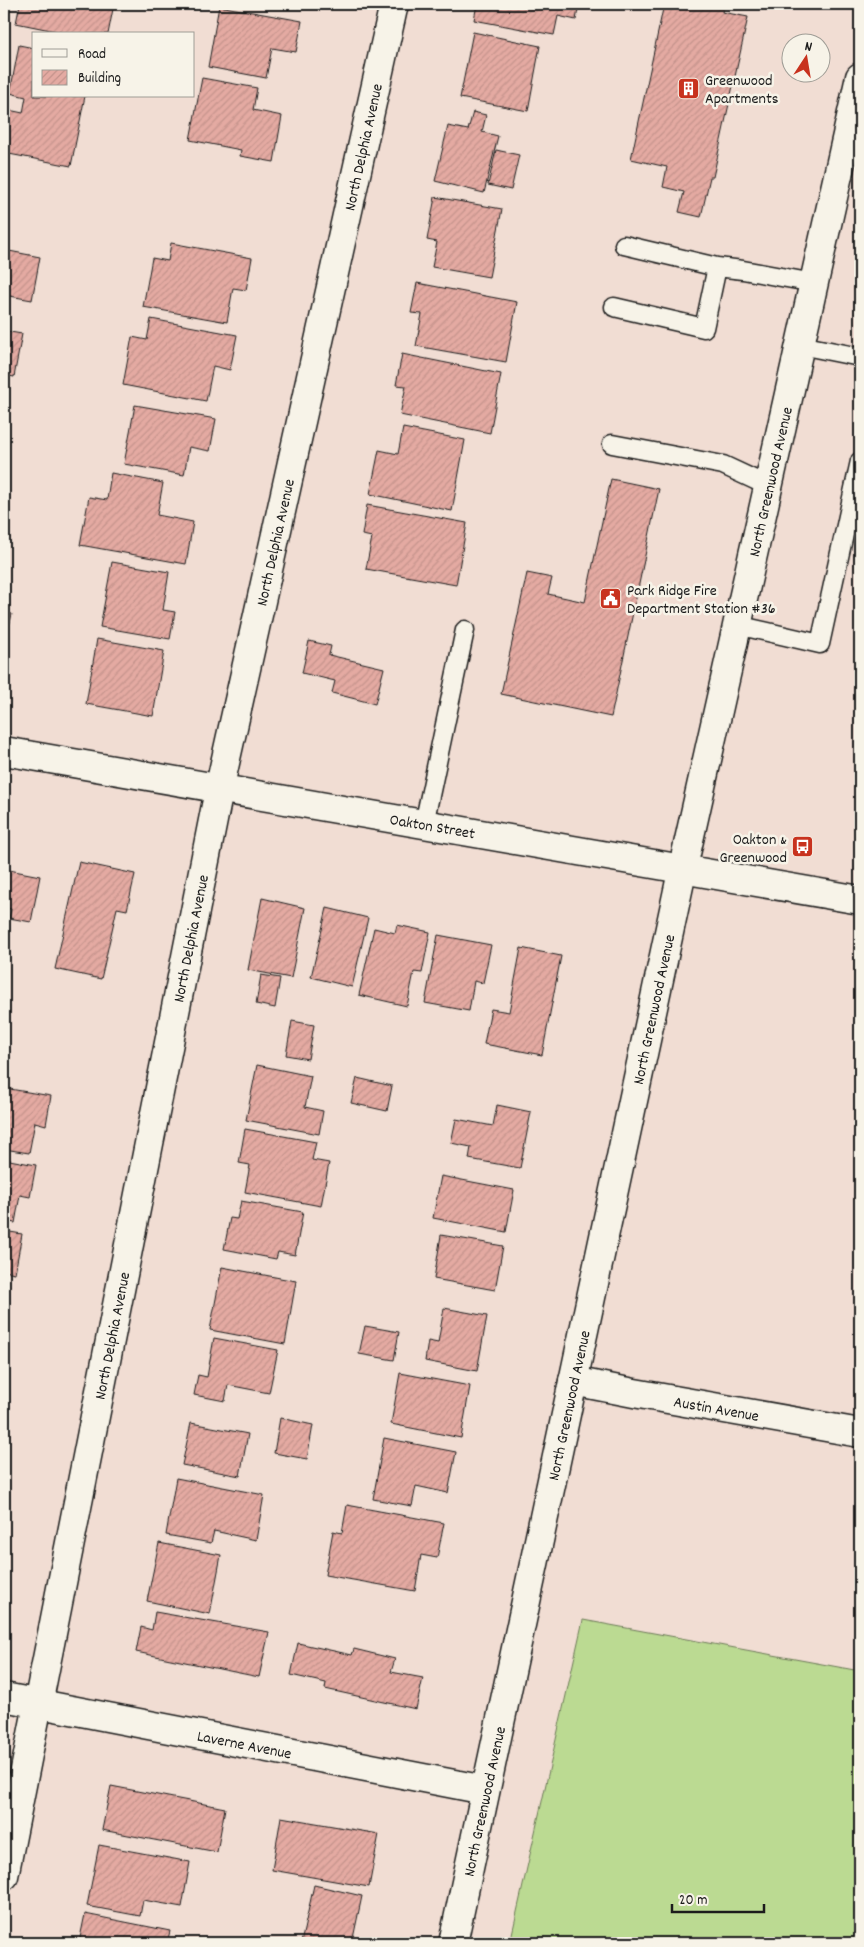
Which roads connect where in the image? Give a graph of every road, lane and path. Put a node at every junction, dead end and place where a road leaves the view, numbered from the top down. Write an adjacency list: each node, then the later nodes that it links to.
1 (394, 4): 15 (street, North Delphia Avenue)
2 (860, 77): 5 (street, North Greenwood Avenue)
3 (624, 245): 4 (lane)
4 (717, 267): 5 (lane); 6 (lane)
5 (814, 283): 7 (street, North Greenwood Avenue)
6 (614, 306)
7 (800, 345): 8 (lane); 11 (street, North Greenwood Avenue)
8 (860, 357)
9 (612, 444): 11 (lane)
10 (860, 461): 12 (lane)
11 (768, 486): 12 (street, North Greenwood Avenue)
12 (737, 625): 17 (street, North Greenwood Avenue)
13 (465, 630): 16 (lane)
14 (4, 751): 15 (street, Oakton Street)
15 (219, 790): 16 (street, Oakton Street); 22 (street, North Delphia Avenue)
16 (424, 824): 17 (street, Oakton Street)
17 (683, 867): 18 (street, Oakton Street); 19 (street, North Greenwood Avenue)
18 (860, 900)
19 (573, 1381): 20 (street, Austin Avenue); 23 (street, North Greenwood Avenue)
20 (860, 1433)
21 (4, 1697): 22 (street, Laverne Avenue)
22 (38, 1703): 23 (street, Laverne Avenue); 24 (street, North Delphia Avenue)
23 (486, 1790): 25 (street, North Greenwood Avenue)
24 (4, 1876)
25 (453, 1943)

